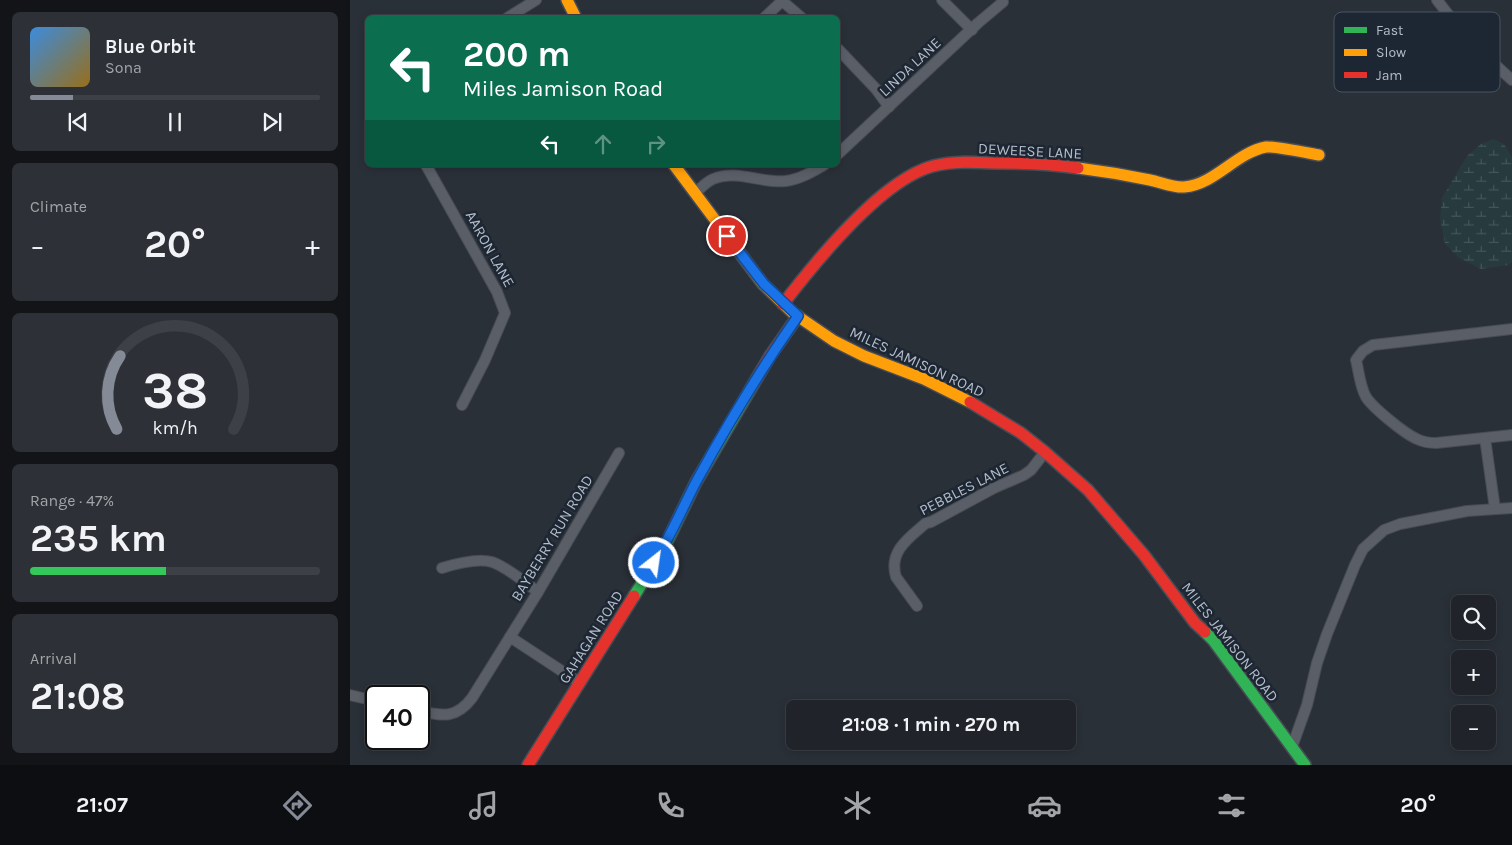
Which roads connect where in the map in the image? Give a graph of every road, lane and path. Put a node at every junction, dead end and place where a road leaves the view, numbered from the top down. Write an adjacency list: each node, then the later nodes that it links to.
1 (536, 0): 8 (street)
2 (782, 0): 10 (street); 11 (street)
3 (942, 0): 12 (street)
4 (1437, 0): 7 (street)
5 (570, 1): 9 (street)
6 (1003, 2): 12 (street, LINDA LANE)
7 (1446, 12)
8 (512, 15)
9 (575, 15)
10 (767, 15)
11 (799, 15)
12 (972, 30): 16 (street, LINDA LANE)
13 (840, 51): 16 (street)
14 (1500, 69): 15 (street)
15 (1512, 80)
16 (889, 107): 17 (street, LINDA LANE)
17 (840, 152)
18 (1320, 155): 23 (street, DEWEESE LANE)
19 (427, 167): 26 (street, AARON LANE)
20 (676, 167): 22 (street, MILES JAMISON ROAD)
21 (821, 167): 22 (street)
22 (695, 193): 23 (street, MILES JAMISON ROAD)
23 (784, 304): 24 (street, MILES JAMISON ROAD)
24 (798, 316): 29 (street, MILES JAMISON ROAD); 37 (street, GAHAGAN ROAD)
25 (1512, 329): 28 (street)
26 (462, 405)
27 (1512, 435): 28 (street)
28 (1485, 438): 32 (street)
29 (1046, 452): 35 (street, PEBBLES LANE); 41 (street, MILES JAMISON ROAD)
30 (619, 453): 34 (street, BAYBERRY RUN ROAD)
31 (1512, 508): 32 (street)
32 (1495, 509): 41 (street)
33 (442, 568): 34 (street)
34 (538, 592): 36 (street, BAYBERRY RUN ROAD)
35 (917, 606)
36 (510, 637): 37 (street); 40 (street, BAYBERRY RUN ROAD)
37 (580, 682): 42 (street, GAHAGAN ROAD)
38 (350, 695): 39 (street)
39 (365, 698)
40 (430, 713)
41 (1292, 747): 43 (street, MILES JAMISON ROAD)
42 (528, 765)
43 (1305, 765)

